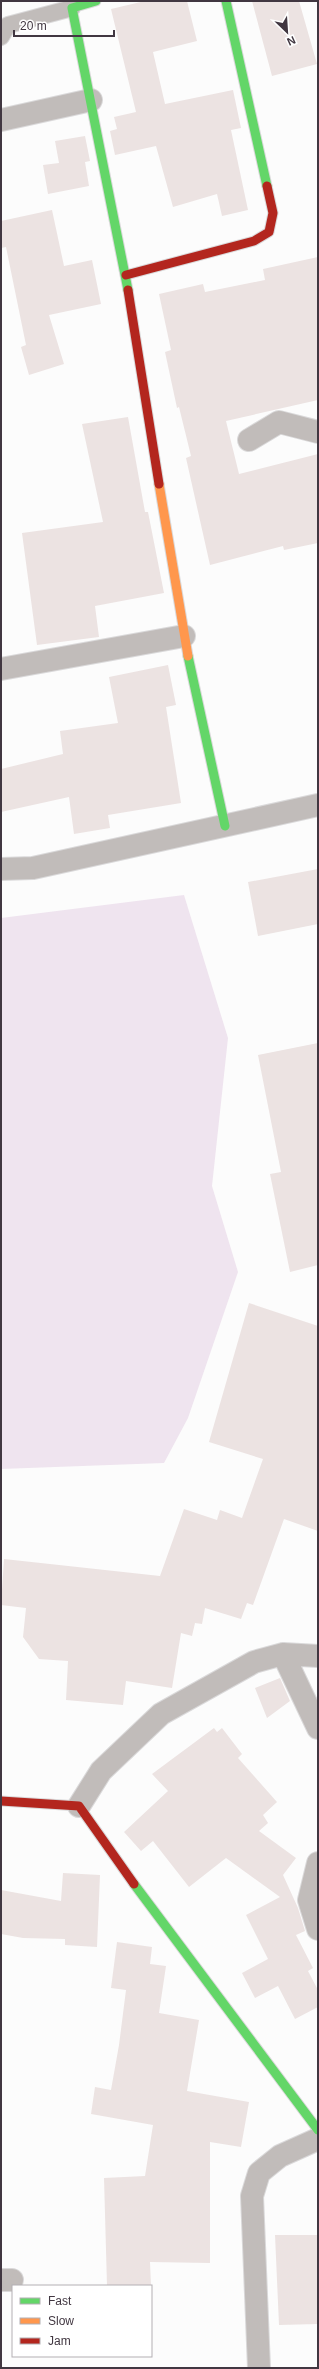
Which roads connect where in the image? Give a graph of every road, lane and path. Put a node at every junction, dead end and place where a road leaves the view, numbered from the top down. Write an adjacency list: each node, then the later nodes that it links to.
1 (96, 1): 3 (street)
2 (226, 1): 7 (street)
3 (72, 8): 4 (lane); 5 (street)
4 (1, 37)
5 (91, 100): 6 (street); 7 (street)
6 (1, 120)
7 (126, 275): 10 (street)
8 (318, 432): 9 (street)
9 (249, 440)
10 (184, 636): 11 (street); 13 (street)
11 (1, 669)
12 (318, 806): 13 (street)
13 (225, 826): 14 (street)
14 (1, 870)
15 (283, 1654): 16 (street); 17 (street); 19 (street)
16 (318, 1656)
17 (318, 1728)
18 (1, 1801): 19 (street)
19 (79, 1806): 22 (street)
20 (318, 1863): 21 (street)
21 (318, 1929)
22 (318, 2130)
23 (318, 2139): 24 (street)
24 (259, 2368)

